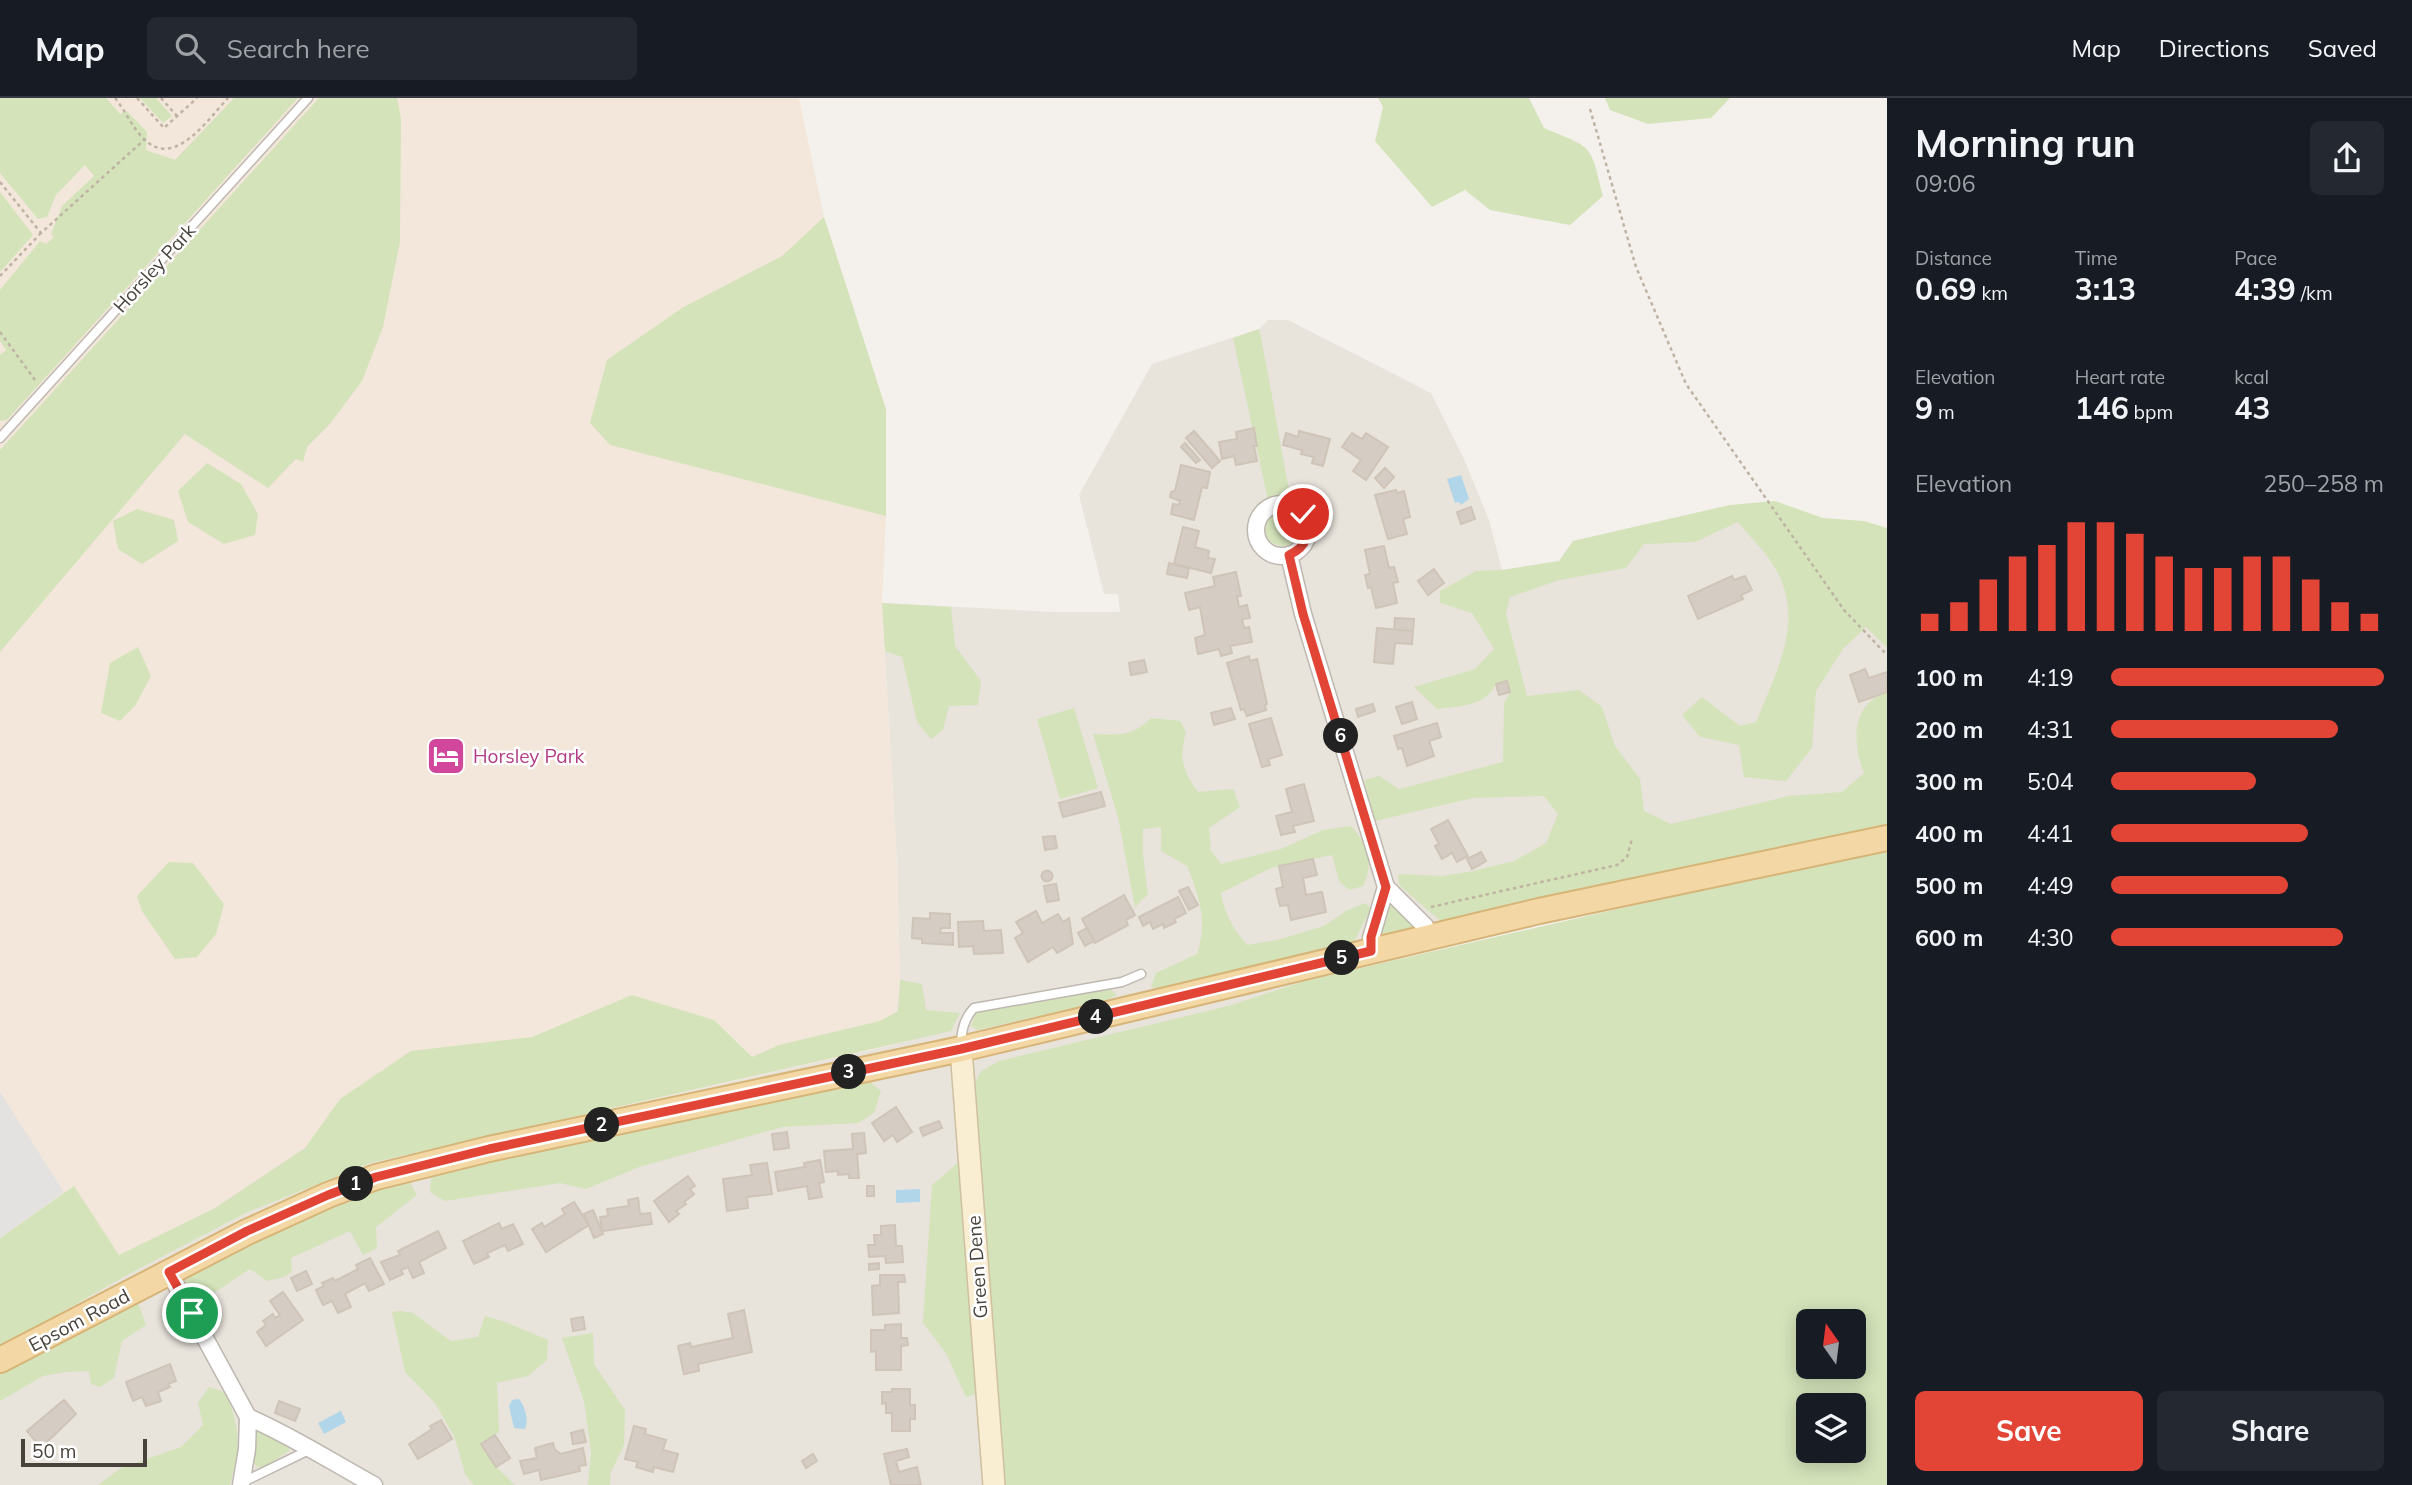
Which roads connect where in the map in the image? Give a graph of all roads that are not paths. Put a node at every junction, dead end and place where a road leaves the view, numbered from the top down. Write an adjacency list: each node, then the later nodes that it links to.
1 (307, 98): 2 (lane, Horsley Park)
2 (0, 438)
3 (1289, 555): 5 (street)
4 (1887, 838): 6 (main road, Epsom Road)
5 (1386, 887): 6 (street); 7 (street)
6 (1430, 937): 7 (main road, Epsom Road)
7 (1371, 951): 9 (main road, Epsom Road)
8 (1141, 974): 9 (lane)
9 (961, 1049): 10 (main road, Epsom Road); 16 (street, Green Dene)
10 (169, 1272): 11 (main road, Epsom Road); 12 (street)
11 (0, 1360)
12 (248, 1417): 13 (street); 14 (street)
13 (309, 1450): 14 (lane); 15 (street)
14 (241, 1484)
15 (374, 1485)
16 (994, 1485)

